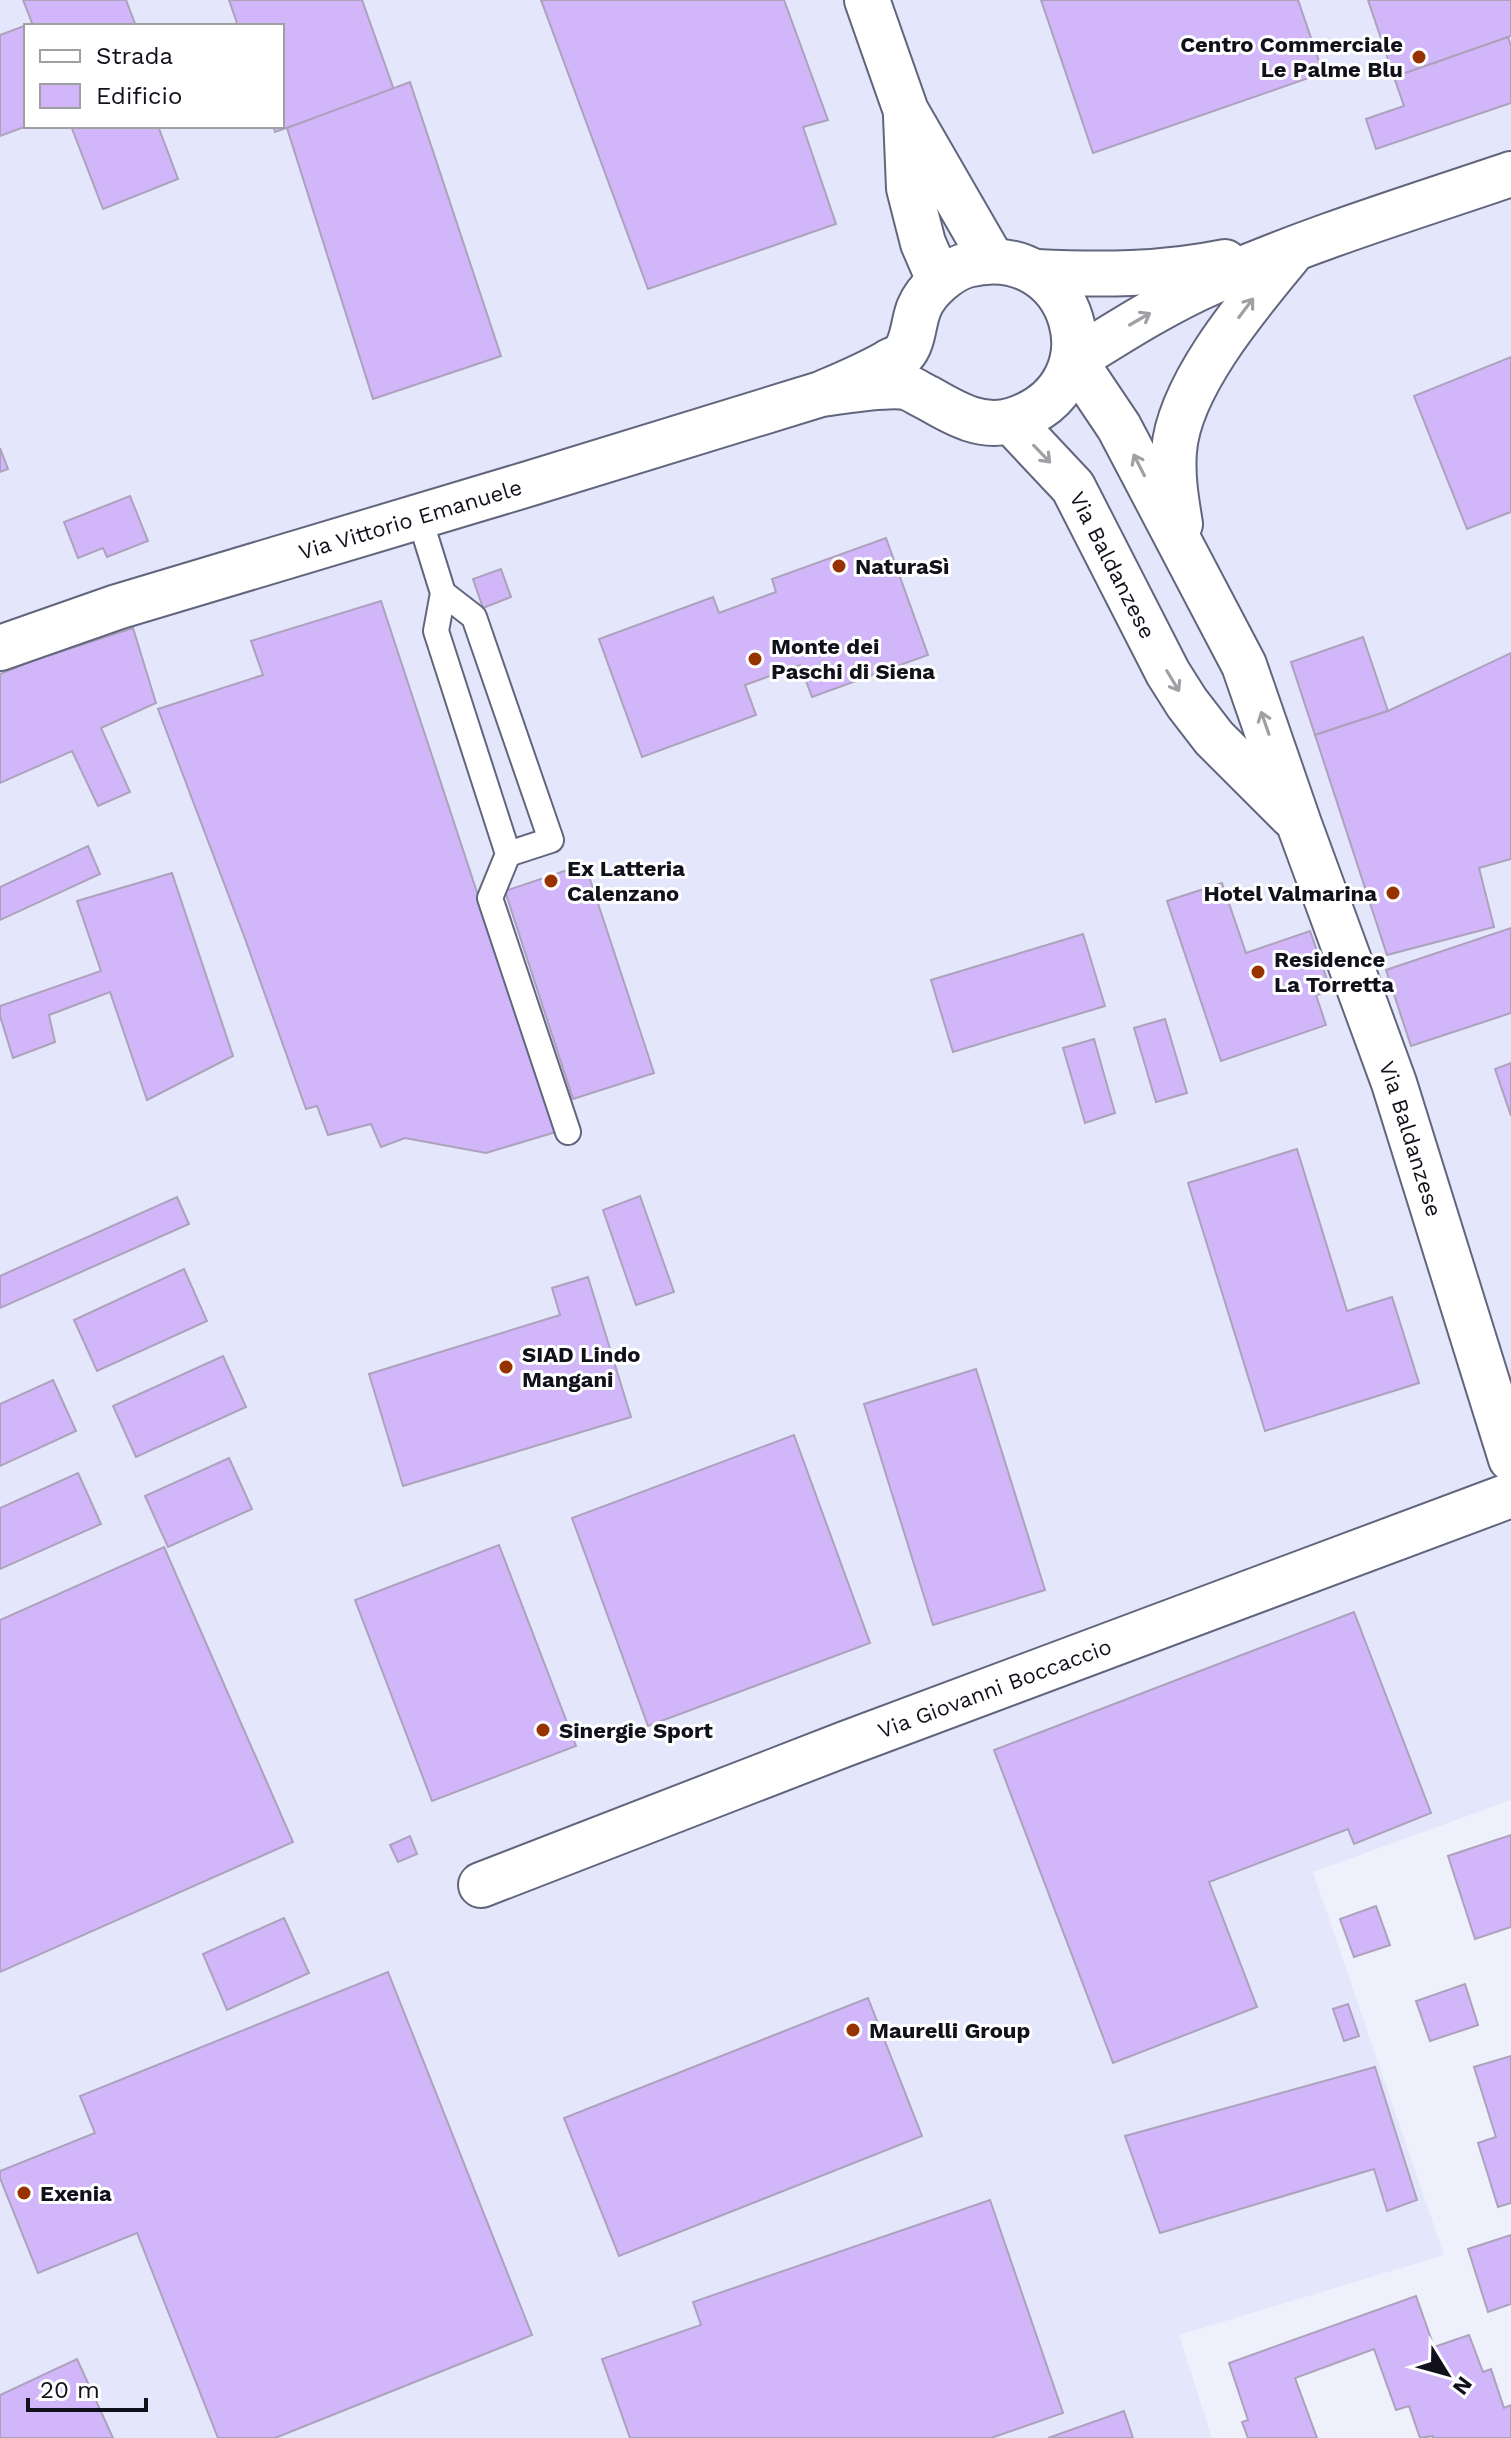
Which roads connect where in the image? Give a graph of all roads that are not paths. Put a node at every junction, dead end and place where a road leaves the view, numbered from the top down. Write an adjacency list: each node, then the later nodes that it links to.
1 (867, 0): 2 (street)
2 (906, 111): 5 (street); 7 (street)
3 (1511, 174): 4 (street)
4 (1294, 249): 6 (street); 9 (street, one-way to 4); 14 (street, Via Baldanzese, one-way to 4)
5 (992, 260): 6 (street); 7 (street)
6 (1036, 272): 9 (street)
7 (939, 280): 8 (street, Via Vittorio Emanuele)
8 (911, 338): 10 (street, Via Vittorio Emanuele); 11 (street)
9 (1074, 360): 12 (street); 14 (street, Via Baldanzese, one-way to 9)
10 (821, 394): 11 (street, Via Vittorio Emanuele); 13 (street, Via Vittorio Emanuele)
11 (943, 407): 12 (street, Via Vittorio Emanuele)
12 (1011, 421): 17 (street, Via Baldanzese, one-way to 17)
13 (419, 516): 15 (lane); 16 (street, Via Vittorio Emanuele)
14 (1185, 554): 17 (street, Via Baldanzese, one-way to 14)
15 (443, 593): 18 (lane); 18 (lane)
16 (0, 648)
17 (1299, 824): 20 (street, Via Baldanzese)
18 (508, 854): 19 (lane)
19 (568, 1132)
20 (1511, 1459)
21 (1511, 1495): 22 (street, Via Giovanni Boccaccio)
22 (481, 1885)

